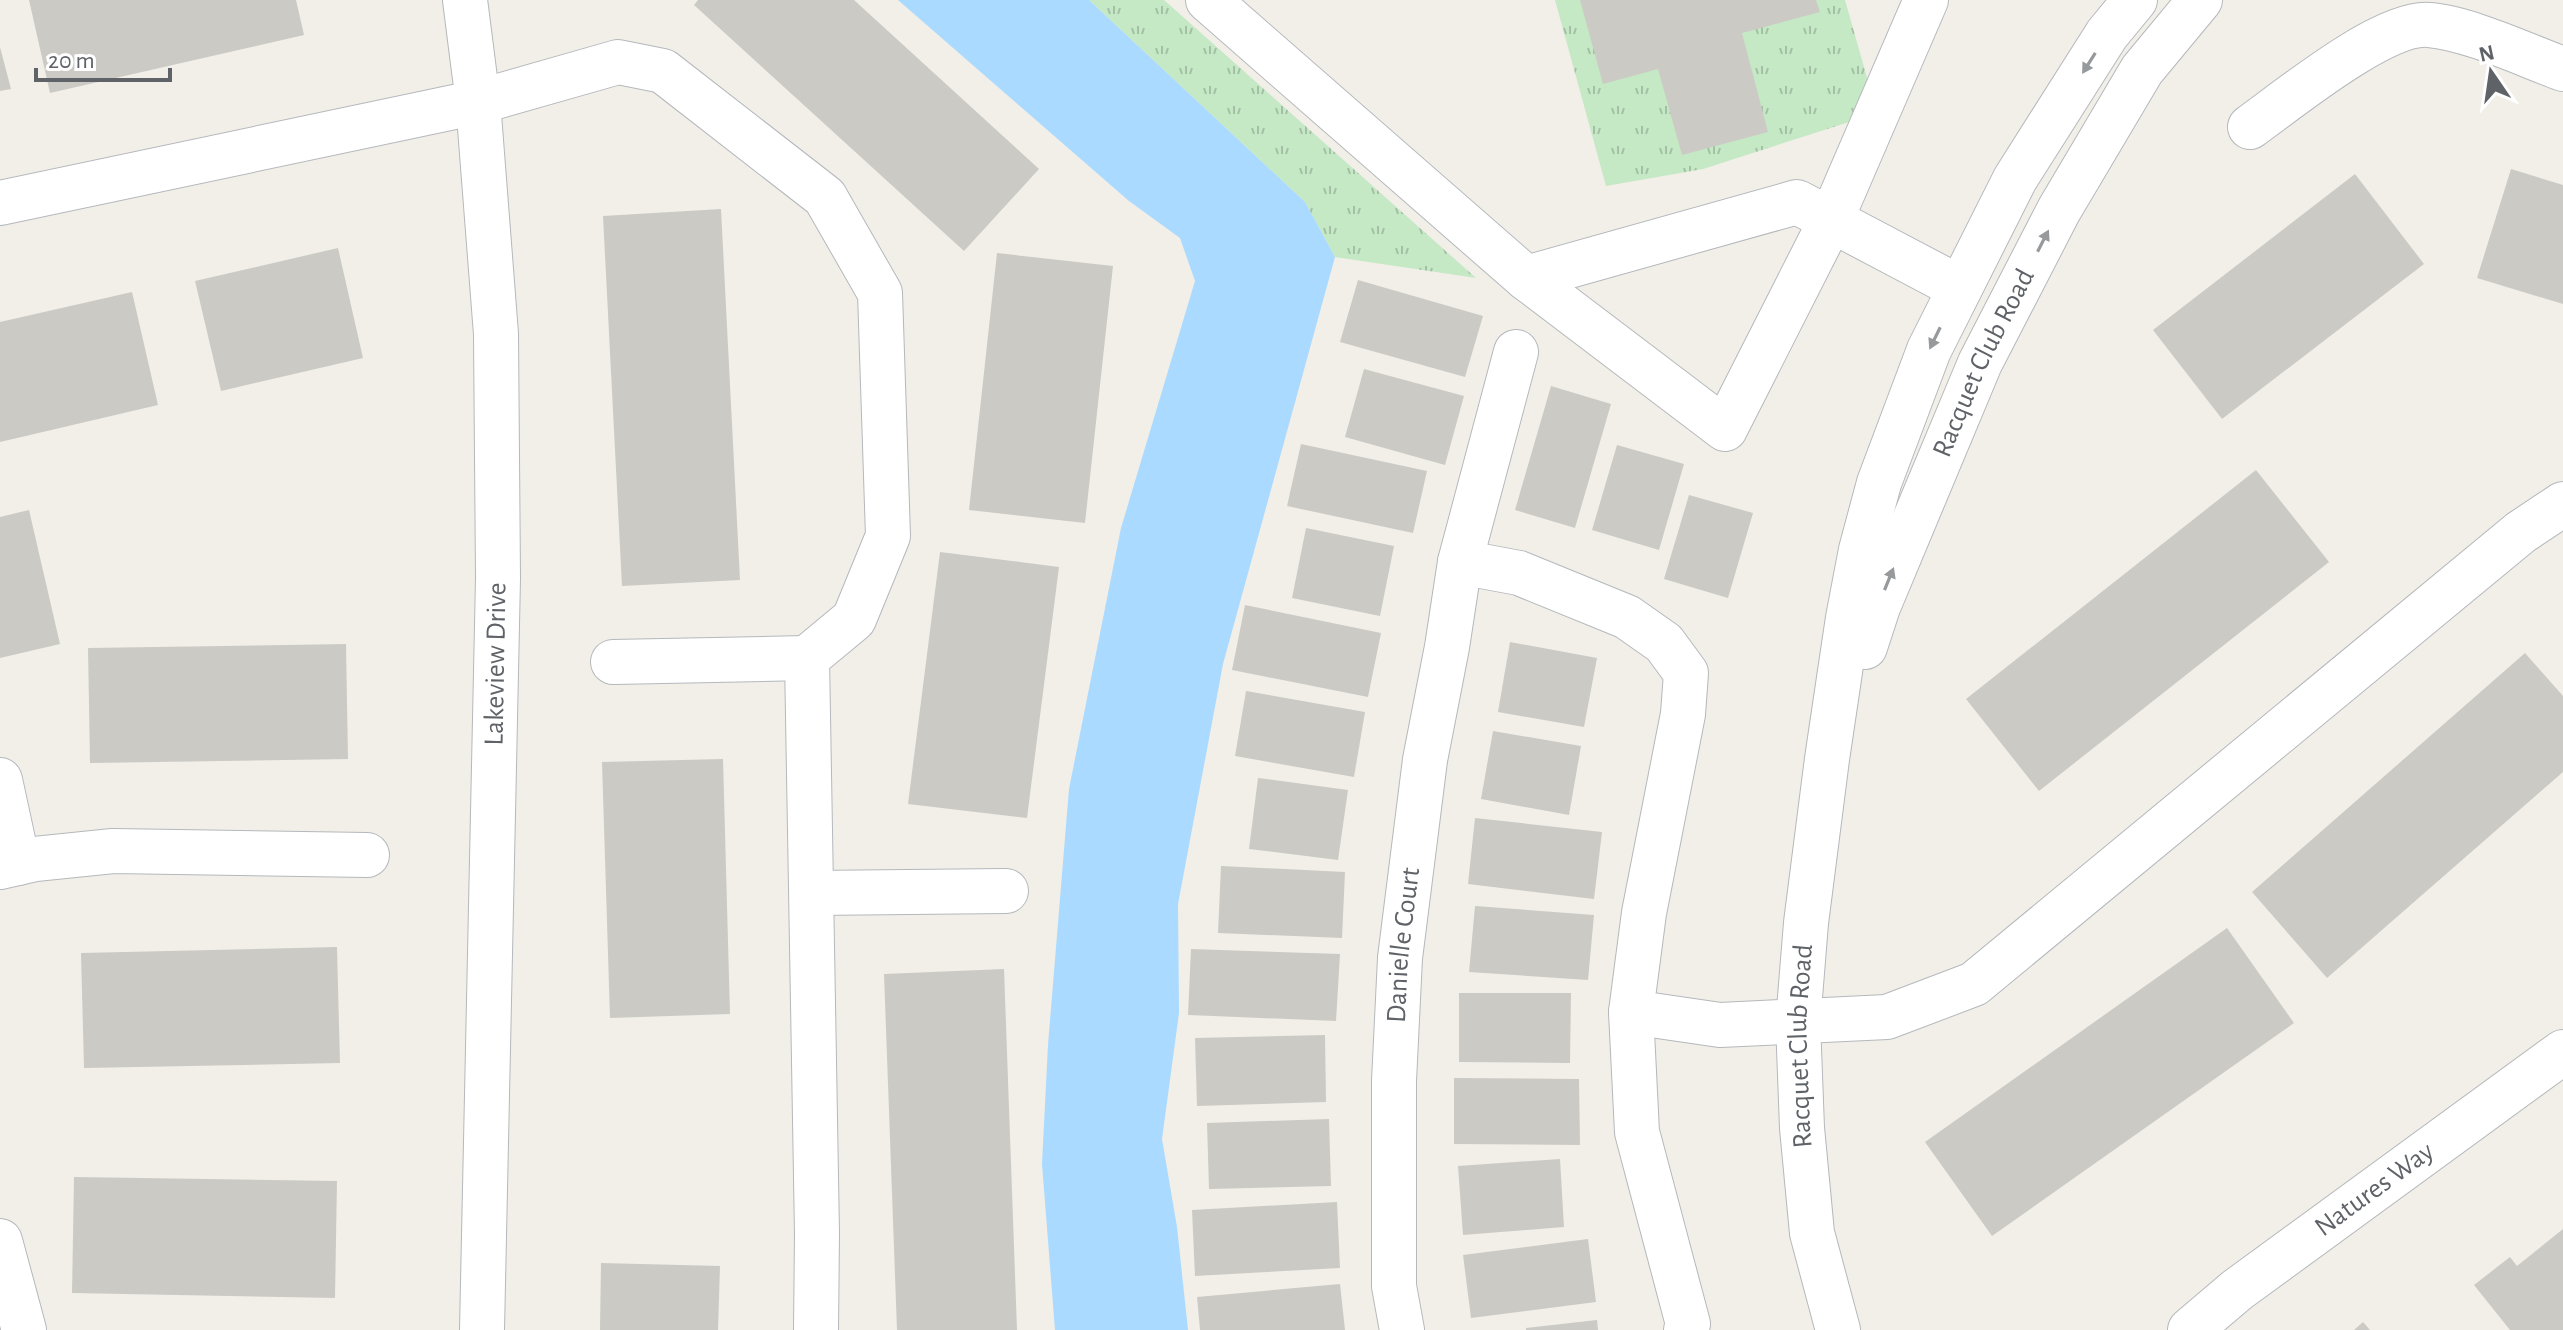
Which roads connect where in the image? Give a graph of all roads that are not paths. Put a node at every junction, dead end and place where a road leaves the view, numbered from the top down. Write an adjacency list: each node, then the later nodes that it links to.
1 (465, 0): 7 (street, Lakeview Drive)
2 (1208, 0): 11 (street)
3 (2135, 0): 12 (street, Racquet Club Road, one-way to 12)
4 (2200, 0): 18 (street, Racquet Club Road, one-way to 4)
5 (1918, 6): 10 (street)
6 (2563, 69): 8 (street)
7 (478, 102): 9 (street); 16 (street); 29 (street, Lakeview Drive)
8 (2250, 127)
9 (0, 203)
10 (1831, 220): 11 (street); 11 (street); 12 (street)
11 (1526, 278)
12 (1960, 288): 18 (street, Racquet Club Road, one-way to 18)
13 (1516, 352): 15 (street, Danielle Court)
14 (2563, 504): 25 (street)
15 (1460, 562): 24 (street); 31 (street, Danielle Court)
16 (807, 658): 17 (street); 23 (street)
17 (613, 662)
18 (1827, 759): 25 (street, Racquet Club Road)
19 (0, 780): 21 (street)
20 (367, 855): 21 (street)
21 (9, 865)
22 (1006, 891): 23 (street)
23 (812, 893): 30 (street)
24 (1631, 1012): 25 (street); 32 (street)
25 (1798, 1022): 33 (street, Racquet Club Road)
26 (2562, 1055): 34 (street, Natures Way)
27 (0, 1241): 28 (street)
28 (24, 1330)
29 (482, 1330)
30 (816, 1330)
31 (1402, 1330)
32 (1686, 1330)
33 (1838, 1330)
34 (2190, 1330)

